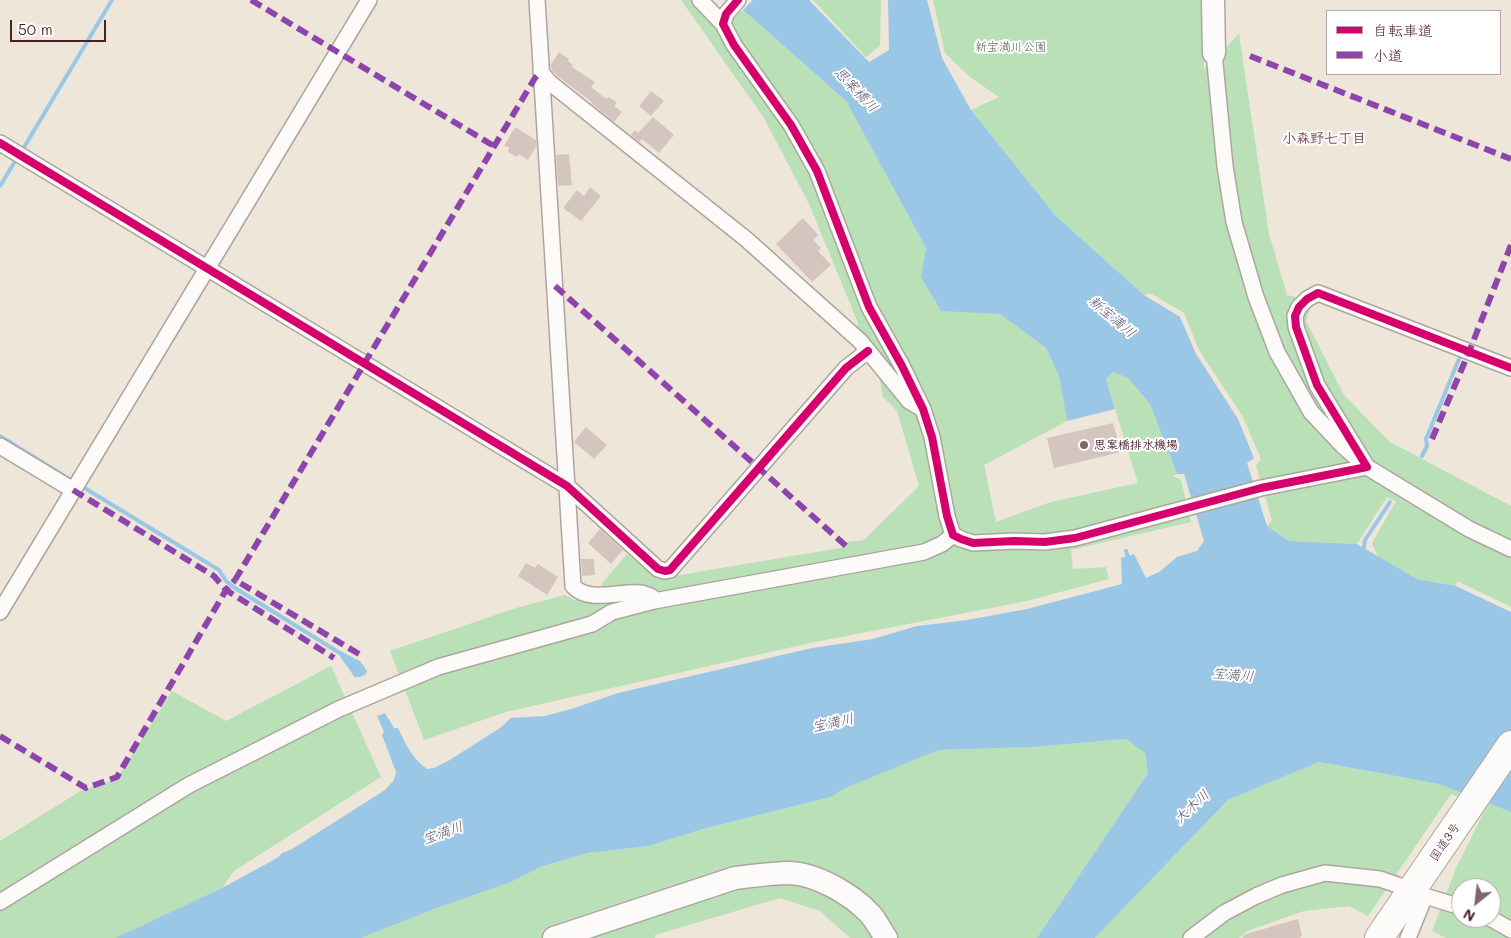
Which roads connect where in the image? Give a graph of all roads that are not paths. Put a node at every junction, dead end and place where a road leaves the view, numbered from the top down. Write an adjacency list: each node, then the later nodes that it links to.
1 (369, 0): 10 (street)
2 (537, 0): 8 (street)
3 (700, 0): 6 (street)
4 (738, 0): 6 (street)
5 (1213, 0): 7 (street)
6 (724, 19): 13 (street)
7 (1214, 53): 15 (street)
8 (541, 72): 11 (street); 16 (street)
9 (0, 143): 10 (street)
10 (206, 268): 16 (street); 17 (street)
11 (868, 351): 13 (street); 16 (street)
12 (1511, 368): 15 (street)
13 (923, 408): 18 (street)
14 (0, 446): 17 (street)
15 (1367, 467): 18 (street); 19 (street)
16 (568, 486): 20 (street)
17 (73, 490): 21 (street)
18 (953, 534): 20 (street)
19 (1511, 550)
20 (654, 601): 24 (street)
21 (0, 612)
22 (1511, 745): 23 (highway, 国道3号)
23 (1418, 889): 25 (street); 28 (street); 29 (highway, 国道3号); 30 (street)
24 (0, 902)
25 (1451, 903)
26 (554, 938): 27 (street)
27 (886, 938)
28 (1192, 938)
29 (1379, 938)
30 (1408, 938)

